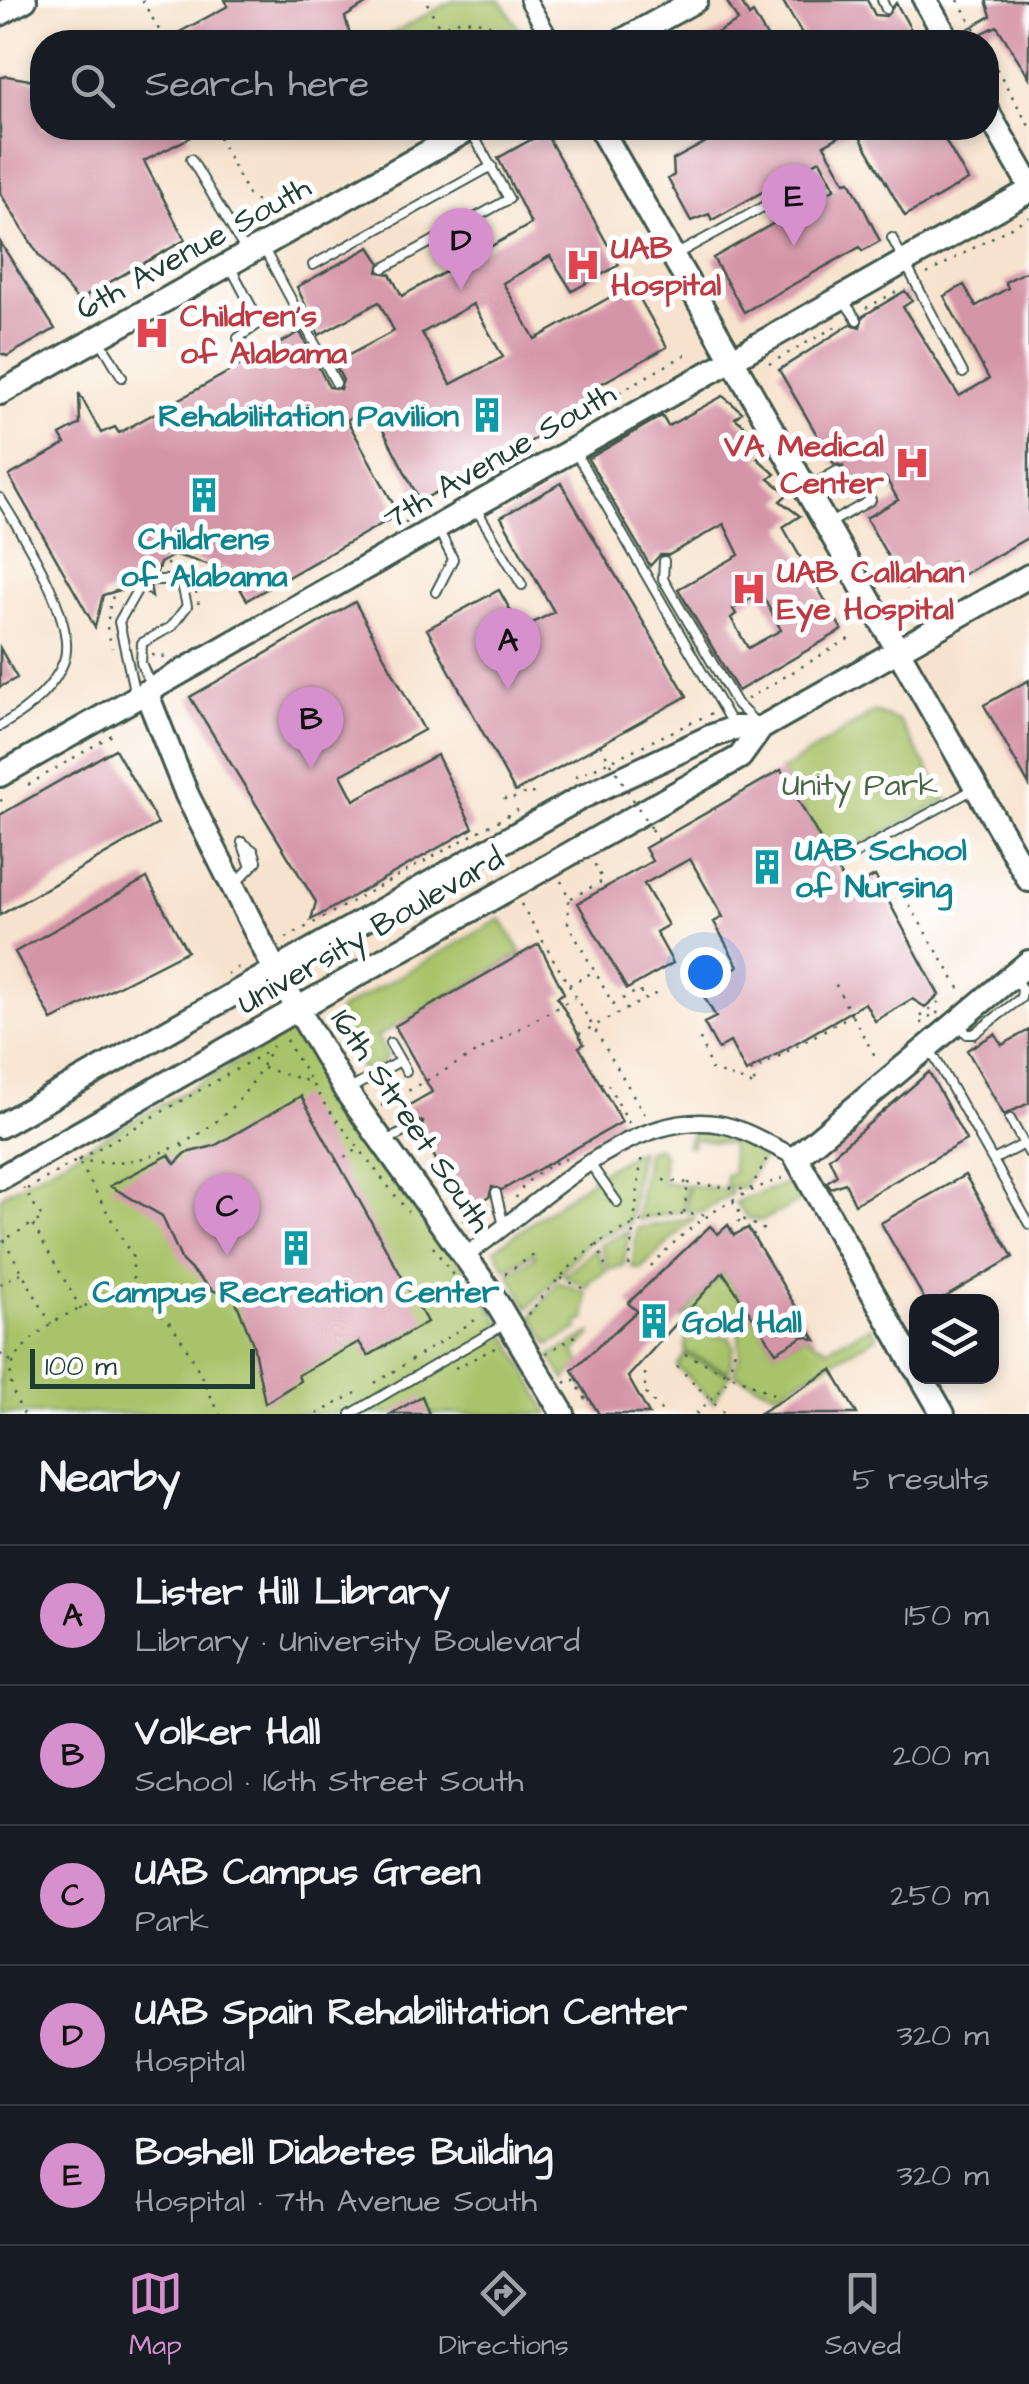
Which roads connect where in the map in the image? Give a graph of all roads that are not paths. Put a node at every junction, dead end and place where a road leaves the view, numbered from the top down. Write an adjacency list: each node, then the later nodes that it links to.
1 (24, 0): 5 (street)
2 (528, 0): 6 (street)
3 (695, 0): 7 (street)
4 (925, 0): 8 (street)
5 (0, 14)
6 (545, 30)
7 (641, 30)
8 (942, 30)
9 (999, 133): 15 (street)
10 (449, 140): 20 (street, 6th Avenue South)
11 (477, 140): 14 (lane)
12 (607, 140): 21 (street)
13 (190, 159): 20 (lane)
14 (492, 166): 17 (lane); 22 (lane)
15 (1029, 187): 24 (street, 7th Avenue South)
16 (774, 201): 21 (lane)
17 (462, 225)
18 (442, 236): 23 (lane)
19 (892, 238): 24 (lane)
20 (246, 254): 25 (street, 6th Avenue South); 26 (lane); 30 (lane)
21 (674, 256): 27 (street)
22 (313, 266)
23 (384, 268)
24 (910, 272): 27 (street, 7th Avenue South); 28 (lane)
25 (98, 338): 29 (lane); 31 (street, 6th Avenue South)
26 (238, 338)
27 (732, 358): 32 (street, 7th Avenue South); 34 (street)
28 (963, 373)
29 (122, 377)
30 (336, 383)
31 (0, 394)
32 (574, 450): 37 (street, 7th Avenue South); 49 (lane)
33 (838, 471): 34 (lane)
34 (806, 489): 38 (street)
35 (866, 490): 38 (lane)
36 (0, 498): 48 (lane)
37 (475, 507): 39 (street, 7th Avenue South); 43 (lane)
38 (826, 525): 46 (street)
39 (438, 528): 45 (lane); 47 (street, 7th Avenue South)
40 (664, 561): 50 (lane)
41 (156, 580): 47 (lane)
42 (1027, 582): 46 (street, University Boulevard)
43 (522, 585)
44 (136, 592): 47 (lane)
45 (436, 592)
46 (897, 652): 50 (street, University Boulevard); 52 (street)
47 (145, 692): 51 (street, 7th Avenue South); 57 (street, 16th Street South)
48 (0, 726)
49 (734, 728): 50 (street, University Boulevard); 59 (street, University Boulevard)
50 (761, 728): 60 (street, University Boulevard)
51 (4, 786)
52 (976, 788): 53 (street); 54 (lane)
53 (1021, 848): 56 (street)
54 (842, 862)
55 (251, 867): 57 (lane)
56 (1029, 880)
57 (232, 887): 59 (street, 16th Street South)
58 (1021, 969): 62 (street)
59 (274, 970): 60 (street, 16th Street South); 67 (street, University Boulevard)
60 (298, 1008): 65 (street, 16th Street South); 75 (street, University Boulevard)
61 (390, 1043): 63 (lane)
62 (929, 1047): 72 (street); 73 (lane)
63 (400, 1060): 64 (lane); 65 (lane)
64 (406, 1071)
65 (346, 1091): 69 (street, 16th Street South)
66 (1010, 1119): 70 (lane)
67 (0, 1126)
68 (416, 1126): 69 (lane)
69 (382, 1142): 80 (street, 16th Street South)
70 (1024, 1144): 71 (lane); 73 (lane)
71 (1029, 1153)
72 (796, 1157): 74 (street); 82 (street)
73 (993, 1160): 78 (lane)
74 (591, 1165): 77 (lane); 79 (street)
75 (6, 1186)
76 (496, 1193): 79 (lane)
77 (617, 1202)
78 (1029, 1224)
79 (497, 1225): 80 (street)
80 (466, 1255): 81 (street, 16th Street South)
81 (519, 1319): 84 (lane); 85 (street, 16th Street South)
82 (909, 1357)
83 (926, 1384): 86 (street)
84 (351, 1414)
85 (563, 1414)
86 (943, 1414)

